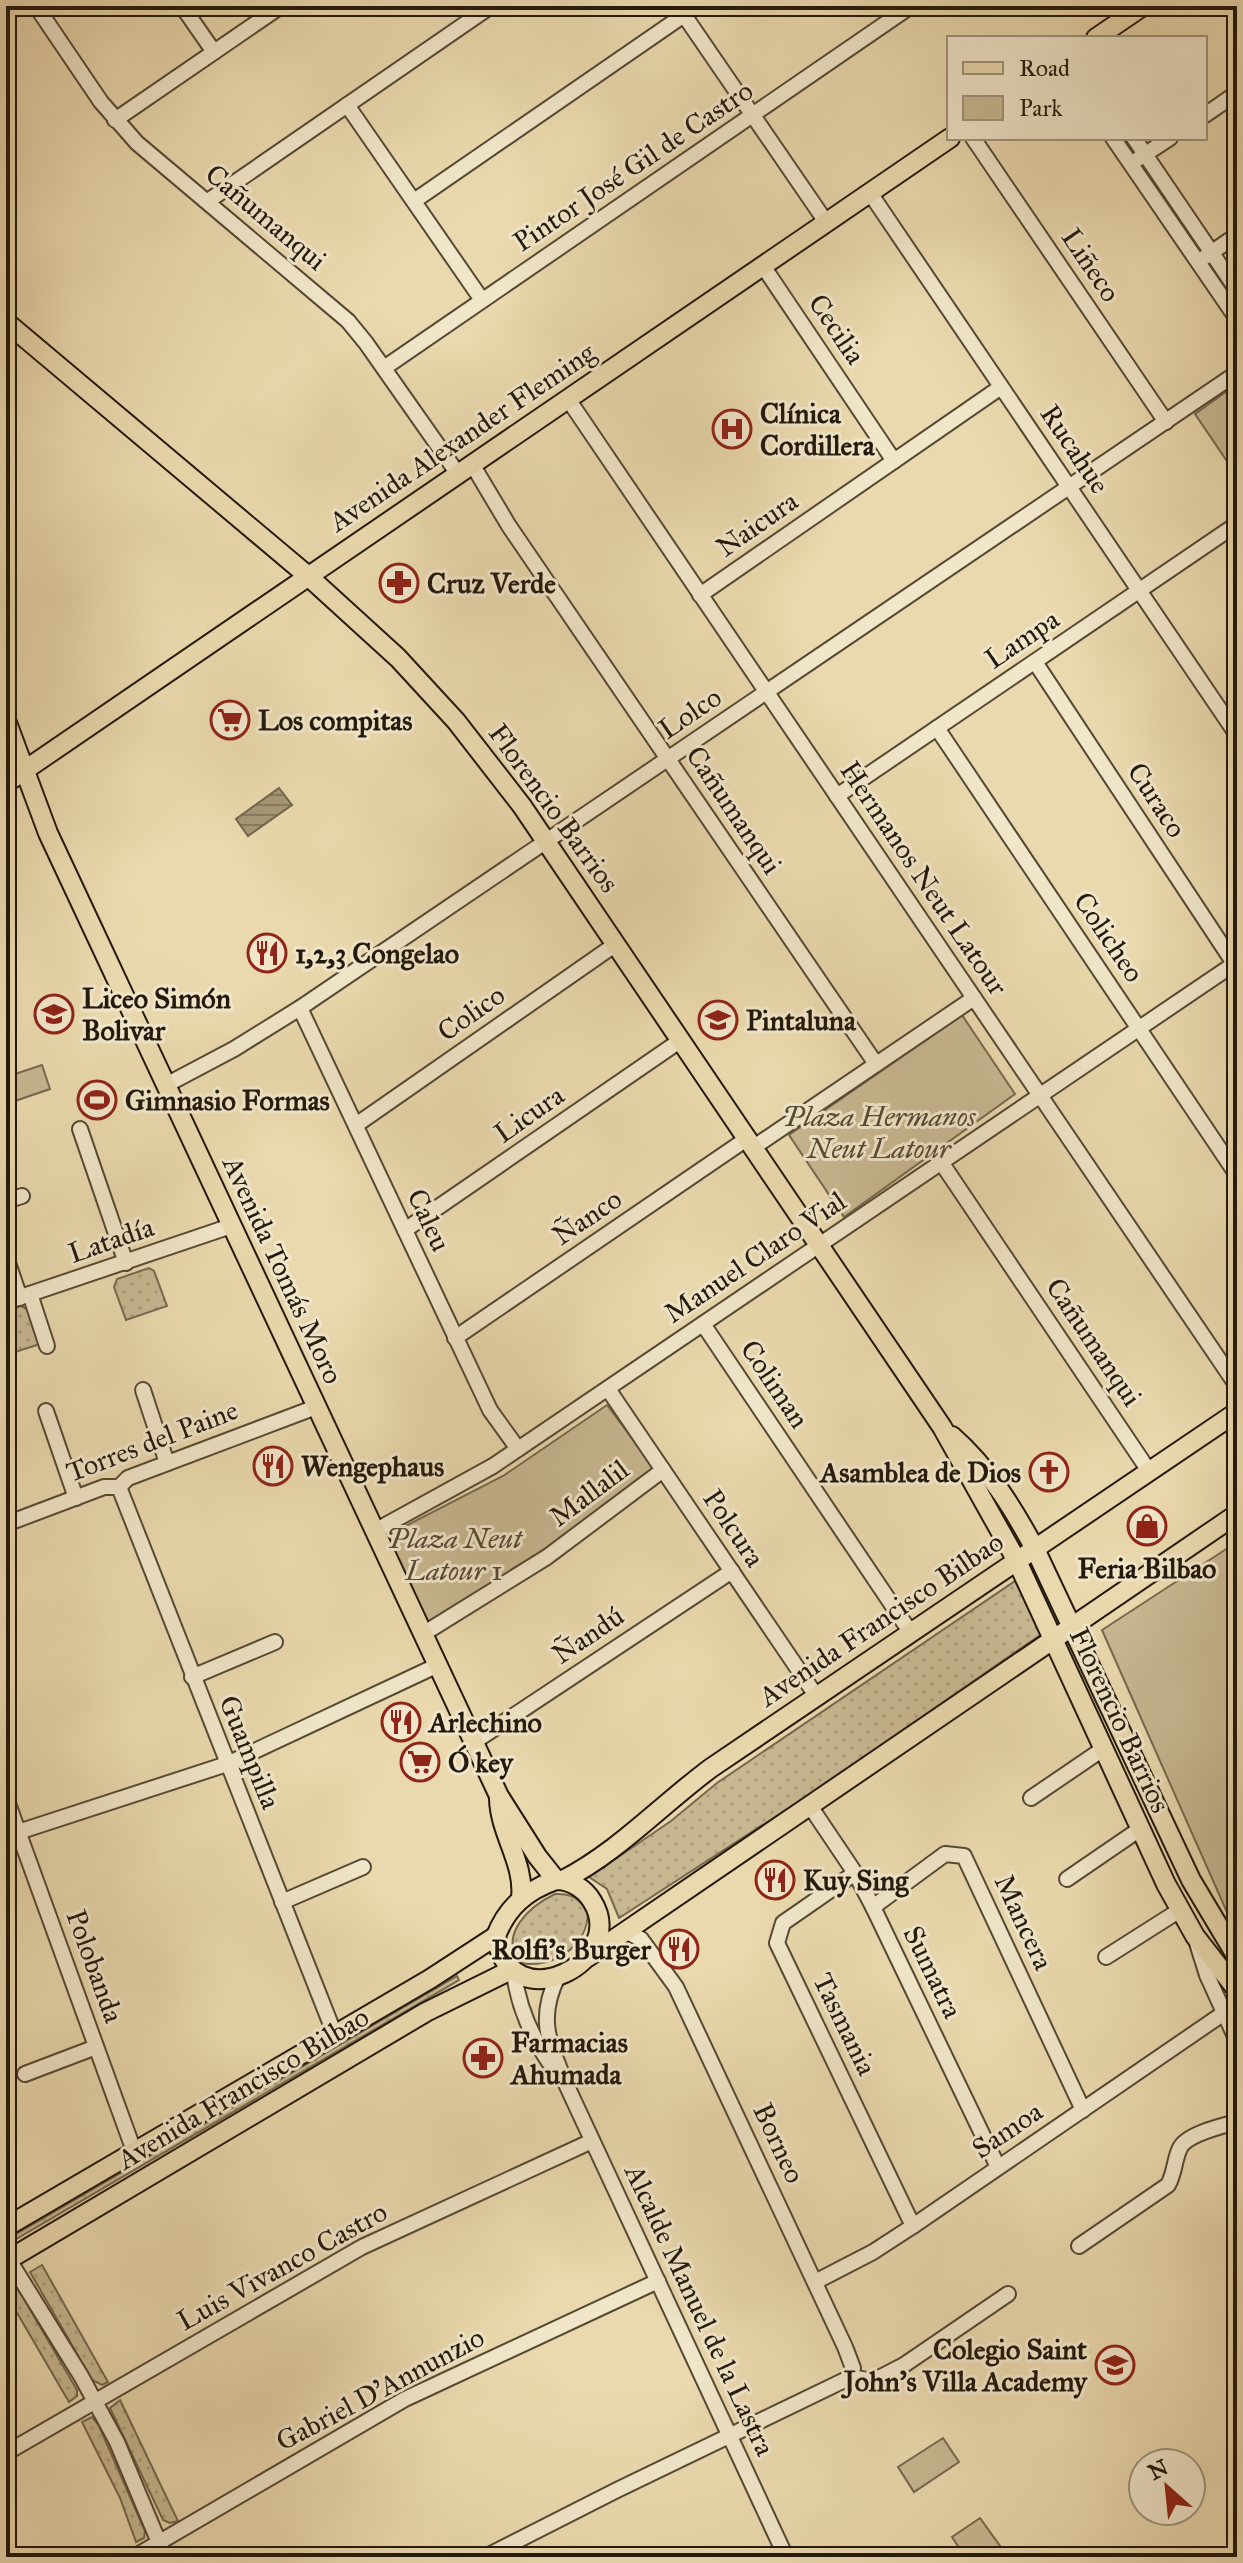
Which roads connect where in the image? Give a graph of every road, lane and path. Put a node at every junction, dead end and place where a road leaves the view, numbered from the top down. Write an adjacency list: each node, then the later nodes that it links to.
1 (36, 6): 15 (street, Cañumanqui)
2 (182, 6): 10 (street)
3 (281, 6): 10 (street)
4 (491, 6): 12 (street)
5 (697, 6): 8 (street)
6 (911, 6): 14 (street, Pintor José Gil de Castro)
7 (1143, 6): 9 (main road)
8 (684, 15): 14 (street); 25 (street)
9 (1099, 36)
10 (214, 52): 15 (street)
11 (1237, 93): 13 (street)
12 (347, 105): 24 (street); 25 (street)
13 (1207, 114)
14 (753, 115): 26 (street); 32 (street, Pintor José Gil de Castro)
15 (115, 120): 24 (street, Cañumanqui)
16 (947, 140): 23 (main road, Avenida Alexander Fleming)
17 (974, 140): 39 (street, Liñeco)
18 (1114, 140): 22 (street)
19 (1135, 140): 21 (street)
20 (1167, 140): 21 (street)
21 (1145, 155): 22 (street); 28 (street)
22 (1130, 164): 29 (street)
23 (870, 193): 26 (main road, Avenida Alexander Fleming); 37 (street, Rucahue)
24 (208, 201): 35 (street, Cañumanqui)
25 (414, 201): 32 (street)
26 (826, 222): 30 (main road, Avenida Alexander Fleming)
27 (1237, 235): 28 (street)
28 (1211, 253): 29 (street); 31 (street)
29 (1198, 262): 33 (street)
30 (763, 266): 38 (main road, Avenida Alexander Fleming); 40 (street, Cecilia)
31 (1237, 290)
32 (482, 300): 35 (street, Pintor José Gil de Castro)
33 (1237, 319)
34 (6, 322): 44 (main road, Florencio Barrios)
35 (384, 368): 41 (street, Cañumanqui)
36 (1237, 373): 39 (street, Lolco)
37 (1001, 387): 40 (street, Naicura); 42 (street, Rucahue)
38 (568, 399): 41 (main road, Avenida Alexander Fleming); 46 (street, Hermanos Neut Latour)
39 (1166, 422): 42 (street, Lolco)
40 (894, 461): 46 (street, Naicura)
41 (465, 469): 44 (main road, Avenida Alexander Fleming); 52 (street, Cañumanqui)
42 (1069, 487): 45 (street, Rucahue); 48 (street, Lolco)
43 (1236, 527): 45 (street, Lampa)
44 (308, 576): 53 (main road, Avenida Alexander Fleming); 56 (main road, Florencio Barrios)
45 (1139, 590): 47 (street, Lampa); 51 (street, Rucahue)
46 (700, 595): 48 (street, Hermanos Neut Latour)
47 (1035, 662): 50 (street, Lampa); 58 (street, Curaco)
48 (767, 693): 52 (street, Lolco); 55 (street, Hermanos Neut Latour)
49 (6, 720): 53 (main road, Avenida Tomás Moro)
50 (937, 728): 55 (street, Lampa); 61 (street, Colicheo)
51 (1237, 735)
52 (668, 759): 56 (street, Lolco); 63 (street, Cañumanqui)
53 (23, 770): 54 (main road, Avenida Alexander Fleming); 64 (main road, Avenida Tomás Moro)
54 (6, 783)
55 (837, 796): 59 (street, Hermanos Neut Latour)
56 (547, 842): 57 (main road, Florencio Barrios); 60 (street, Lolco)
57 (616, 944): 62 (main road, Florencio Barrios); 66 (street, Colico)
58 (1236, 964): 61 (street, Manuel Claro Vial)
59 (974, 998): 63 (street, Ñanco); 65 (street, Hermanos Neut Latour)
60 (300, 1008): 64 (street, Lolco); 66 (street, Caleu)
61 (1138, 1028): 65 (street, Manuel Claro Vial); 70 (street, Colicheo)
62 (681, 1040): 68 (main road, Florencio Barrios); 74 (street, Licura)
63 (876, 1064): 68 (street, Ñanco)
64 (166, 1085): 73 (main road, Avenida Tomás Moro)
65 (1039, 1094): 69 (street, Manuel Claro Vial); 82 (street, Hermanos Neut Latour)
66 (356, 1125): 74 (street, Caleu)
67 (80, 1129): 77 (street)
68 (751, 1143): 75 (main road, Florencio Barrios); 80 (street, Ñanco)
69 (941, 1162): 75 (street, Manuel Claro Vial); 92 (street, Cañumanqui)
70 (1237, 1175)
71 (22, 1196): 72 (street)
72 (6, 1201)
73 (231, 1226): 77 (street, Latadía); 85 (main road, Avenida Tomás Moro)
74 (405, 1230): 80 (street, Caleu)
75 (820, 1245): 79 (street, Manuel Claro Vial); 88 (main road, Florencio Barrios)
76 (6, 1257): 78 (street)
77 (126, 1263): 78 (street, Latadía)
78 (19, 1298): 81 (street)
79 (703, 1324): 83 (street, Manuel Claro Vial); 102 (street, Coliman)
80 (455, 1338): 89 (street, Caleu)
81 (47, 1346)
82 (1237, 1386)
83 (608, 1389): 89 (street, Manuel Claro Vial); 91 (street, Polcura)
84 (143, 1390): 90 (street)
85 (316, 1407): 90 (street, Torres del Paine); 97 (main road, Avenida Tomás Moro)
86 (46, 1411): 94 (street)
87 (1237, 1412): 92 (main road, Avenida Francisco Bilbao)
88 (942, 1427): 98 (main road, Florencio Barrios); 99 (main road, Florencio Barrios)
89 (518, 1449): 97 (street, Manuel Claro Vial)
90 (167, 1463): 93 (street, Torres del Paine)
91 (663, 1470): 100 (street, Polcura); 103 (street, Mallalil)
92 (1149, 1471): 98 (main road, Avenida Francisco Bilbao)
93 (119, 1487): 94 (street, Torres del Paine); 107 (street, Guampilla)
94 (76, 1498): 96 (street, Torres del Paine)
95 (1237, 1514): 101 (main road)
96 (6, 1524)
97 (375, 1531): 103 (main road, Avenida Tomás Moro)
98 (1035, 1549): 99 (main road, Avenida Francisco Bilbao); 101 (main road, Florencio Barrios)
99 (1017, 1561): 102 (main road, Avenida Francisco Bilbao); 104 (main road, Florencio Barrios)
100 (732, 1571): 108 (street, Polcura); 109 (street, Ñandú)
101 (1072, 1628): 104 (main road); 131 (main road, Florencio Barrios)
102 (911, 1633): 108 (main road, Avenida Francisco Bilbao)
103 (423, 1634): 106 (main road, Avenida Tomás Moro)
104 (1053, 1641): 110 (main road, Florencio Barrios); 115 (main road)
105 (275, 1642): 107 (street)
106 (438, 1665): 109 (main road, Avenida Tomás Moro); 111 (street)
107 (192, 1677): 111 (street, Guampilla)
108 (817, 1697): 121 (main road, Avenida Francisco Bilbao)
109 (474, 1742): 112 (main road, Avenida Tomás Moro)
110 (1103, 1749): 114 (street); 116 (main road, Florencio Barrios)
111 (227, 1764): 117 (street); 123 (street, Guampilla)
112 (499, 1796): 121 (main road, Avenida Tomás Moro); 122 (main road, Avenida Tomás Moro)
113 (6, 1798): 117 (street, Polobanda)
114 (1031, 1798)
115 (810, 1806): 119 (street, Sumatra); 126 (main road)
116 (1140, 1829): 120 (street); 125 (main road, Florencio Barrios)
117 (12, 1834): 138 (street, Polobanda)
118 (363, 1867): 123 (street)
119 (855, 1873): 124 (street, Sumatra); 146 (street, Tasmania)
120 (1067, 1879)
121 (559, 1880): 122 (main road); 129 (main road)
122 (521, 1898): 127 (main road)
123 (282, 1902): 136 (street, Guampilla)
124 (873, 1907): 141 (street, Mancera); 145 (street, Sumatra)
125 (1180, 1910): 128 (main road, Florencio Barrios); 130 (street)
126 (635, 1930): 129 (main road); 151 (street, Borneo)
127 (496, 1936): 132 (main road); 136 (main road, Avenida Francisco Bilbao)
128 (1195, 1936): 134 (main road); 135 (street, Florencio Barrios)
129 (588, 1957): 133 (main road)
130 (1106, 1957)
131 (1237, 1957)
132 (513, 1971): 133 (main road); 140 (street, Alcalde Manuel de la Lastra); 149 (main road, Avenida Francisco Bilbao)
133 (558, 1976): 140 (street, Alcalde Manuel de la Lastra)
134 (1237, 1990)
135 (1224, 2013): 137 (street, Florencio Barrios); 141 (street, Samoa)
136 (335, 2035): 144 (main road, Avenida Francisco Bilbao)
137 (1237, 2041)
138 (96, 2047): 139 (street); 144 (street, Polobanda)
139 (25, 2074)
140 (566, 2084): 143 (street, Alcalde Manuel de la Lastra)
141 (1083, 2110): 145 (street, Samoa)
142 (1237, 2122): 148 (street)
143 (592, 2141): 150 (street, Alcalde Manuel de la Lastra); 154 (street, Luis Vivanco Castro)
144 (134, 2151): 147 (main road, Avenida Francisco Bilbao)
145 (998, 2167): 146 (street, Samoa)
146 (913, 2226): 151 (street, Samoa)
147 (6, 2227)
148 (1079, 2246)
149 (7, 2258): 154 (street)
150 (658, 2281): 155 (street, Alcalde Manuel de la Lastra); 157 (street, Gabriel D'Annunzio)
151 (815, 2282): 153 (street, Borneo)
152 (1008, 2294): 153 (street)
153 (851, 2377): 155 (street)
154 (95, 2401): 156 (street, Luis Vivanco Castro); 157 (street)
155 (730, 2436): 160 (street); 161 (street, Alcalde Manuel de la Lastra)
156 (6, 2453)
157 (160, 2542): 158 (street, Gabriel D'Annunzio); 159 (street)
158 (134, 2557)
159 (165, 2557)
160 (485, 2557)
161 (786, 2557)

